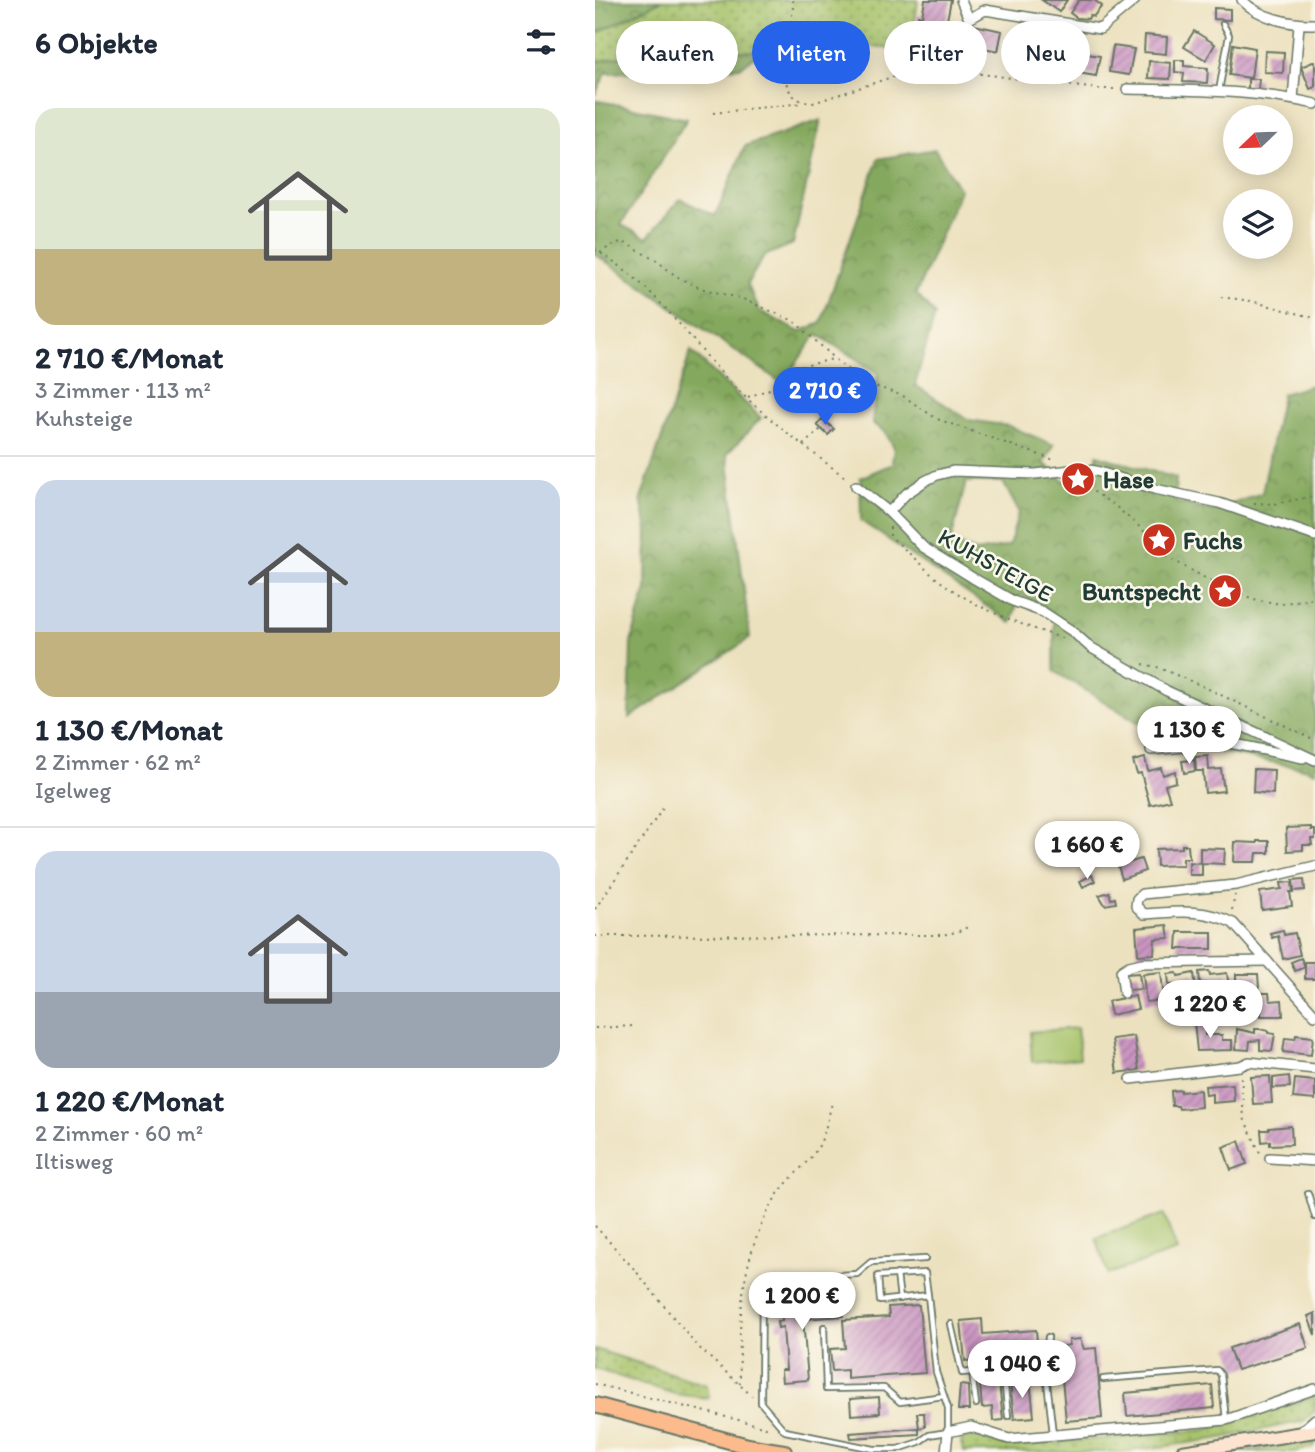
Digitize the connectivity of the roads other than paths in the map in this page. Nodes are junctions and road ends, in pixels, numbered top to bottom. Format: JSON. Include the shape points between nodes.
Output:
{"nodes":[{"id":1,"x":961,"y":0,"type":"edge"},
{"id":2,"x":1135,"y":0,"type":"edge"},
{"id":3,"x":1242,"y":0,"type":"edge"},
{"id":4,"x":969,"y":19,"type":"joint"},
{"id":5,"x":1223,"y":24,"type":"dead end"},
{"id":6,"x":1315,"y":24,"type":"edge"},
{"id":7,"x":1299,"y":25,"type":"junction"},
{"id":8,"x":1127,"y":89,"type":"road end"},
{"id":9,"x":1218,"y":92,"type":"junction"},
{"id":10,"x":1293,"y":99,"type":"junction"},
{"id":11,"x":1315,"y":104,"type":"edge"},
{"id":12,"x":856,"y":486,"type":"road end"},
{"id":13,"x":889,"y":512,"type":"junction"},
{"id":14,"x":1315,"y":536,"type":"edge"},
{"id":15,"x":1151,"y":750,"type":"dead end"},
{"id":16,"x":1315,"y":760,"type":"edge"},
{"id":17,"x":1315,"y":866,"type":"edge"},
{"id":18,"x":1266,"y":961,"type":"junction"},
{"id":19,"x":1124,"y":993,"type":"dead end"},
{"id":20,"x":1310,"y":1003,"type":"edge"},
{"id":21,"x":1315,"y":1015,"type":"edge"},
{"id":22,"x":1315,"y":1069,"type":"edge"},
{"id":23,"x":1131,"y":1079,"type":"dead end"},
{"id":24,"x":1270,"y":1158,"type":"road end"},
{"id":25,"x":1315,"y":1161,"type":"edge"},
{"id":26,"x":1308,"y":1193,"type":"dead end"},
{"id":27,"x":1315,"y":1217,"type":"edge"},
{"id":28,"x":925,"y":1259,"type":"dead end"},
{"id":29,"x":897,"y":1275,"type":"junction"},
{"id":30,"x":928,"y":1295,"type":"junction"},
{"id":31,"x":900,"y":1299,"type":"junction"},
{"id":32,"x":951,"y":1324,"type":"dead end"},
{"id":33,"x":824,"y":1327,"type":"dead end"},
{"id":34,"x":1048,"y":1337,"type":"dead end"},
{"id":35,"x":1045,"y":1364,"type":"junction"},
{"id":36,"x":1003,"y":1368,"type":"junction"},
{"id":37,"x":972,"y":1372,"type":"junction"},
{"id":38,"x":1103,"y":1379,"type":"dead end"},
{"id":39,"x":1315,"y":1389,"type":"edge"},
{"id":40,"x":944,"y":1396,"type":"junction"},
{"id":41,"x":976,"y":1404,"type":"dead end"},
{"id":42,"x":595,"y":1405,"type":"edge"},
{"id":43,"x":1008,"y":1416,"type":"dead end"},
{"id":44,"x":1315,"y":1419,"type":"edge"},
{"id":45,"x":1226,"y":1420,"type":"junction"},
{"id":46,"x":1315,"y":1431,"type":"edge"},
{"id":47,"x":949,"y":1432,"type":"junction"},
{"id":48,"x":1298,"y":1434,"type":"junction"},
{"id":49,"x":1053,"y":1435,"type":"junction"},
{"id":50,"x":784,"y":1452,"type":"edge"},
{"id":51,"x":946,"y":1452,"type":"edge"},
{"id":52,"x":1182,"y":1452,"type":"edge"}],
"edges":[{"from":1,"to":4,"type":"street"},
{"from":2,"to":4,"type":"street","via":[[1100,29],[985,10]]},
{"from":3,"to":7,"type":"street","via":[[1268,16]]},
{"from":5,"to":9,"type":"lane","via":[[1229,35]]},
{"from":6,"to":7,"type":"street"},
{"from":7,"to":10,"type":"street"},
{"from":8,"to":9,"type":"street"},
{"from":9,"to":10,"type":"street"},
{"from":10,"to":11,"type":"street"},
{"from":12,"to":13,"type":"street","name":"KUHSTEIGE"},
{"from":13,"to":14,"type":"street","via":[[925,481],[953,471],[1095,471],[1220,503]]},
{"from":13,"to":16,"type":"street","name":"KUHSTEIGE","via":[[923,547],[1013,601],[1043,612],[1107,657],[1167,691]]},
{"from":15,"to":16,"type":"street","via":[[1230,743]]},
{"from":17,"to":18,"type":"street","via":[[1236,885],[1142,894],[1137,900],[1136,906],[1144,914],[1192,910],[1217,915],[1230,922]]},
{"from":18,"to":19,"type":"street","via":[[1142,962],[1121,971]]},
{"from":18,"to":20,"type":"street"},
{"from":20,"to":21,"type":"street"},
{"from":22,"to":23,"type":"street","via":[[1249,1062]]},
{"from":24,"to":25,"type":"street"},
{"from":26,"to":27,"type":"lane"},
{"from":28,"to":47,"type":"lane","via":[[871,1262],[857,1274],[762,1279],[761,1403],[785,1431],[835,1443],[898,1449]]},
{"from":29,"to":30,"type":"lane","via":[[925,1273]]},
{"from":29,"to":31,"type":"lane"},
{"from":29,"to":31,"type":"lane","via":[[878,1276],[880,1301]]},
{"from":30,"to":31,"type":"lane"},
{"from":30,"to":40,"type":"lane","via":[[936,1373]]},
{"from":32,"to":37,"type":"lane","via":[[962,1373]]},
{"from":33,"to":40,"type":"lane","via":[[826,1389],[884,1388],[899,1402]]},
{"from":34,"to":35,"type":"lane"},
{"from":35,"to":36,"type":"lane"},
{"from":35,"to":49,"type":"lane"},
{"from":36,"to":37,"type":"lane"},
{"from":36,"to":43,"type":"lane"},
{"from":37,"to":41,"type":"lane"},
{"from":38,"to":45,"type":"lane","via":[[1217,1370]]},
{"from":39,"to":45,"type":"street"},
{"from":40,"to":47,"type":"lane"},
{"from":42,"to":50,"type":"main road"},
{"from":44,"to":48,"type":"street"},
{"from":45,"to":49,"type":"street"},
{"from":46,"to":48,"type":"main road"},
{"from":47,"to":49,"type":"street","via":[[971,1427],[1009,1438]]},
{"from":47,"to":51,"type":"street"},
{"from":48,"to":52,"type":"main road"}]}
